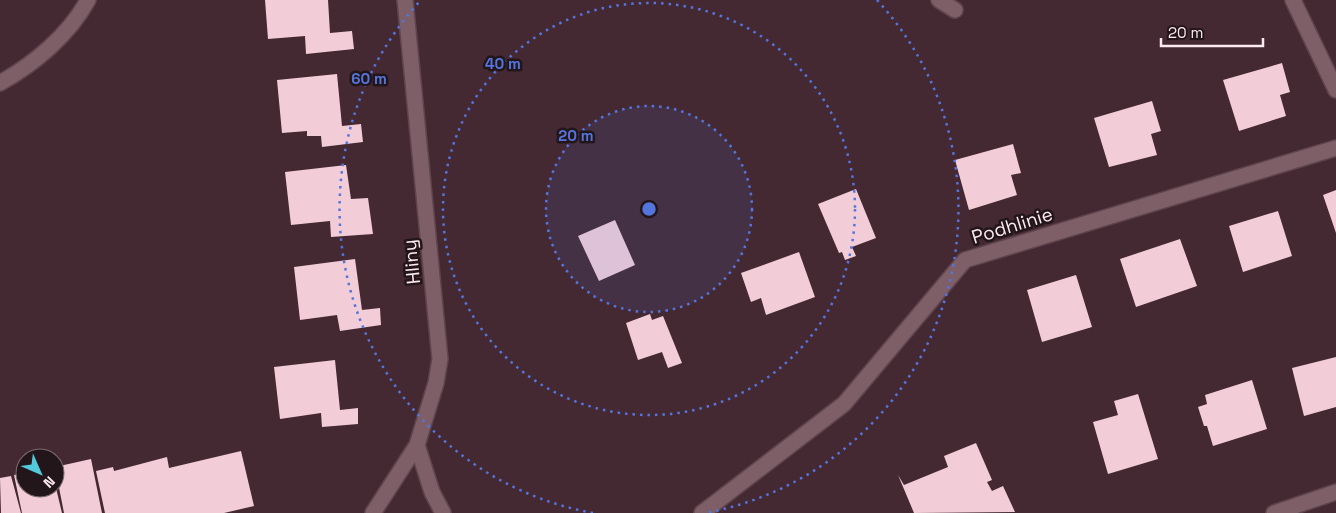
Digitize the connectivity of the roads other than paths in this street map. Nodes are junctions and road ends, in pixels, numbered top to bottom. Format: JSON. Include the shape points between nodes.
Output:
{"nodes":[{"id":1,"x":88,"y":0,"type":"edge"},
{"id":2,"x":405,"y":0,"type":"edge"},
{"id":3,"x":940,"y":0,"type":"edge"},
{"id":4,"x":1293,"y":0,"type":"edge"},
{"id":5,"x":955,"y":10,"type":"dead end"},
{"id":6,"x":0,"y":83,"type":"edge"},
{"id":7,"x":1336,"y":90,"type":"edge"},
{"id":8,"x":1336,"y":148,"type":"edge"},
{"id":9,"x":417,"y":445,"type":"junction"},
{"id":10,"x":1336,"y":492,"type":"edge"},
{"id":11,"x":373,"y":513,"type":"edge"},
{"id":12,"x":443,"y":513,"type":"edge"},
{"id":13,"x":702,"y":513,"type":"edge"},
{"id":14,"x":1274,"y":513,"type":"edge"}],
"edges":[{"from":1,"to":6,"type":"street","via":[[57,39]]},
{"from":2,"to":9,"type":"street","name":"Hliny","via":[[440,359]]},
{"from":3,"to":5,"type":"street"},
{"from":4,"to":7,"type":"street"},
{"from":8,"to":13,"type":"street","name":"Podhlinie","via":[[965,260],[844,404]]},
{"from":9,"to":11,"type":"street","name":"Hliny"},
{"from":9,"to":12,"type":"street","via":[[432,492]]},
{"from":10,"to":14,"type":"street"}]}
